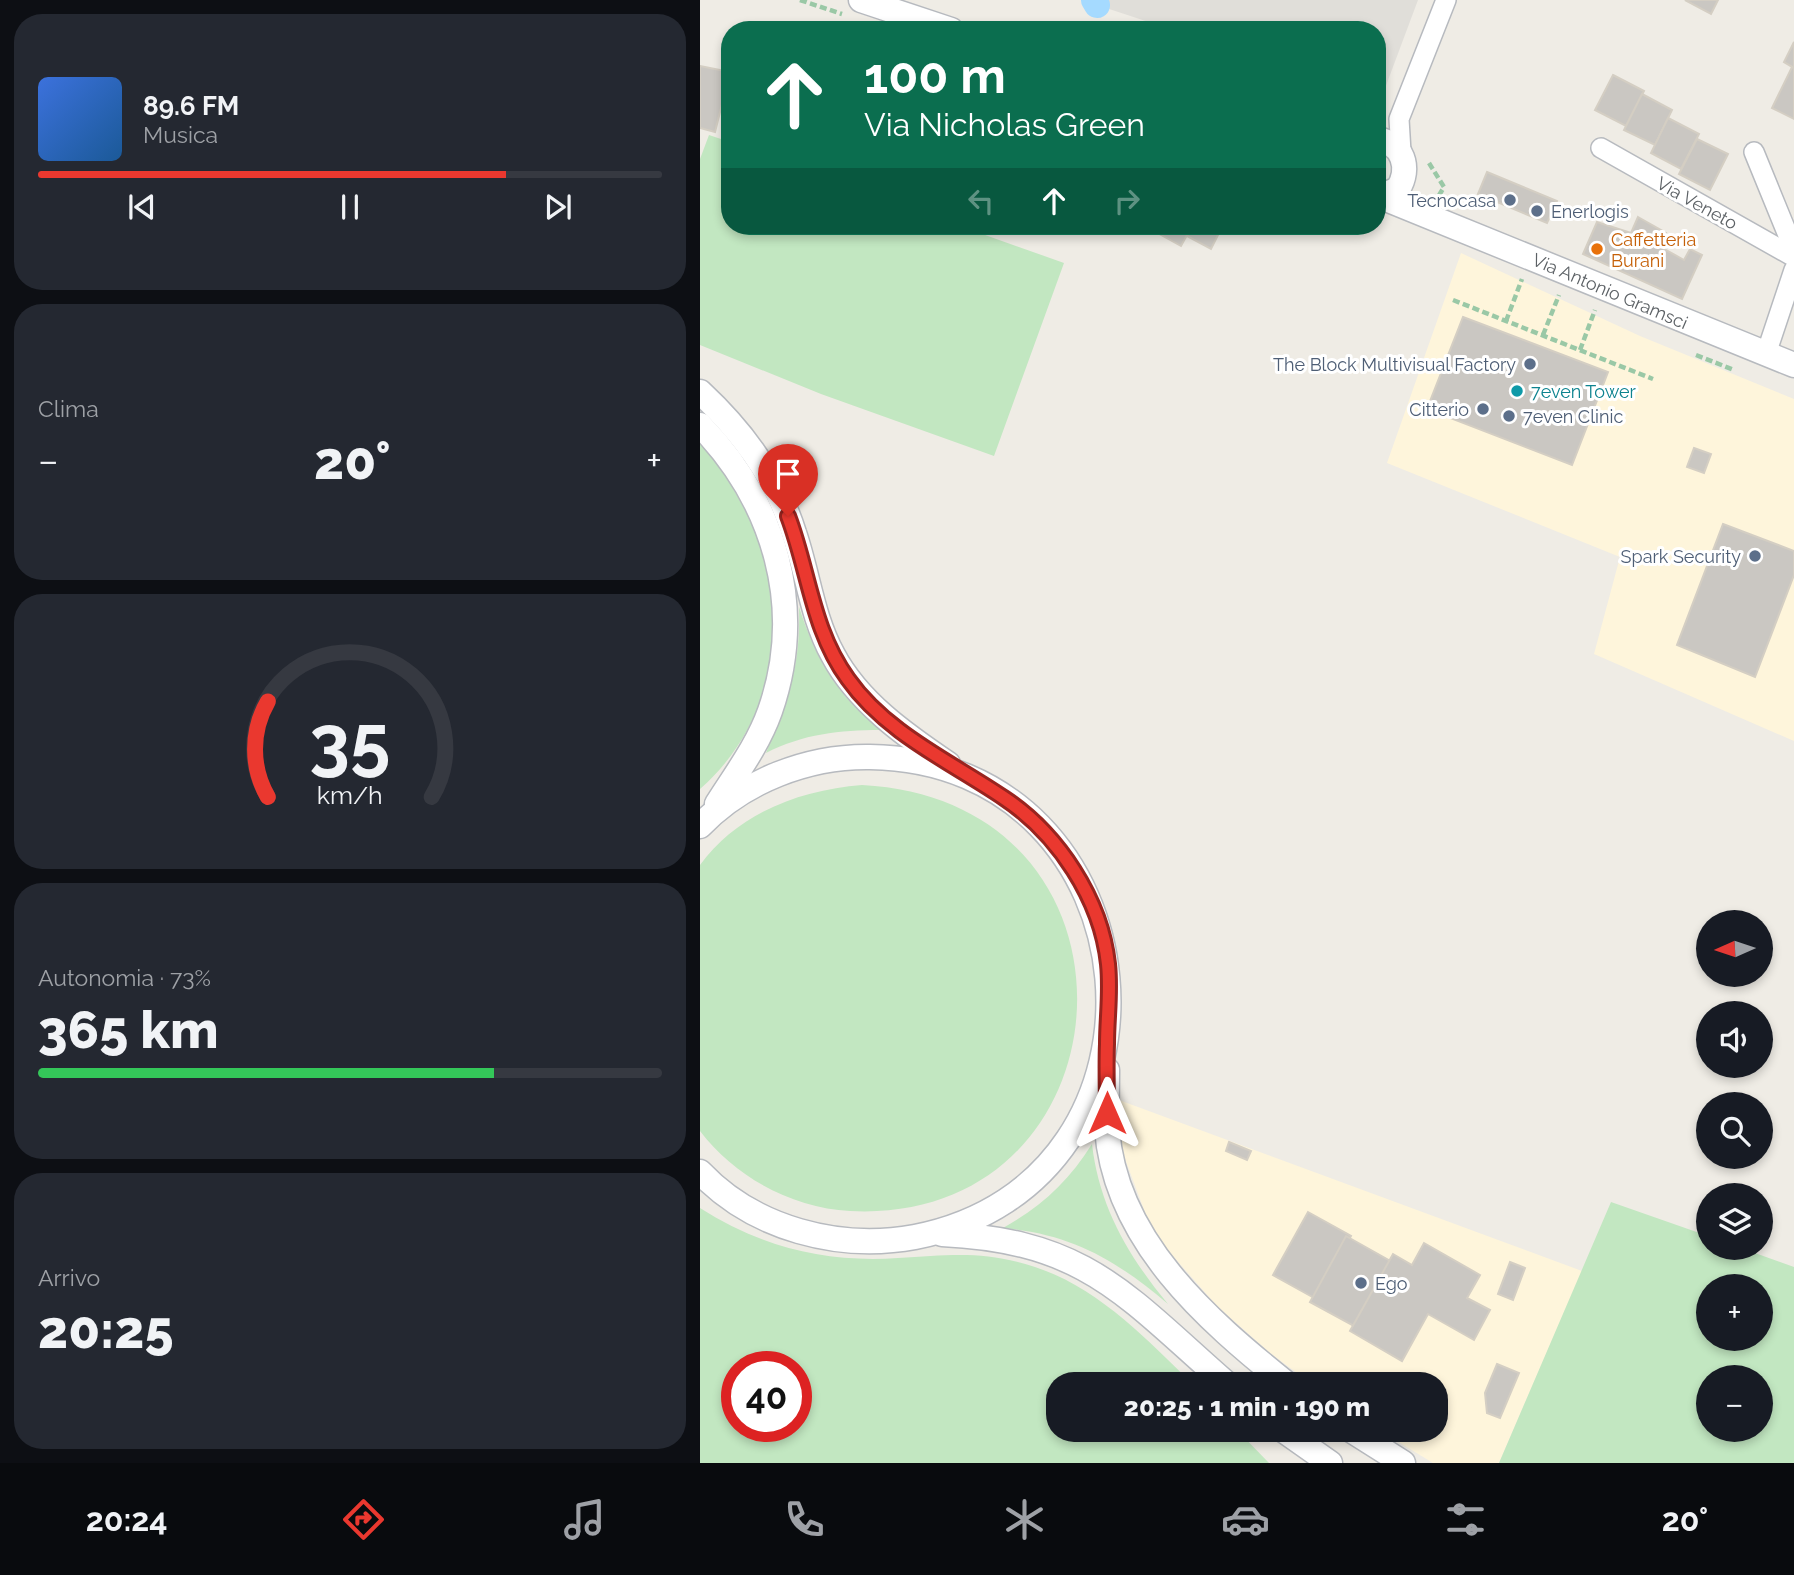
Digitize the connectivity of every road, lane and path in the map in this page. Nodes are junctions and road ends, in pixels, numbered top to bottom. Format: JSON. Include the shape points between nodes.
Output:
{"nodes":[{"id":1,"x":861,"y":0,"type":"edge"},
{"id":2,"x":1446,"y":0,"type":"edge"},
{"id":3,"x":924,"y":21,"type":"edge"},
{"id":4,"x":1399,"y":119,"type":"junction"},
{"id":5,"x":1386,"y":130,"type":"edge"},
{"id":6,"x":1386,"y":142,"type":"edge"},
{"id":7,"x":1601,"y":148,"type":"dead end"},
{"id":8,"x":1754,"y":152,"type":"dead end"},
{"id":9,"x":1411,"y":160,"type":"junction"},
{"id":10,"x":1386,"y":194,"type":"edge"},
{"id":11,"x":1386,"y":199,"type":"edge"},
{"id":12,"x":1427,"y":214,"type":"junction"},
{"id":13,"x":1794,"y":250,"type":"edge"},
{"id":14,"x":1794,"y":257,"type":"edge"},
{"id":15,"x":1794,"y":270,"type":"edge"},
{"id":16,"x":1522,"y":279,"type":"dead end"},
{"id":17,"x":1559,"y":295,"type":"dead end"},
{"id":18,"x":1453,"y":300,"type":"dead end"},
{"id":19,"x":1595,"y":310,"type":"dead end"},
{"id":20,"x":1506,"y":321,"type":"junction"},
{"id":21,"x":1543,"y":335,"type":"junction"},
{"id":22,"x":1580,"y":350,"type":"junction"},
{"id":23,"x":1766,"y":355,"type":"junction"},
{"id":24,"x":1794,"y":365,"type":"edge"},
{"id":25,"x":1653,"y":379,"type":"dead end"},
{"id":26,"x":700,"y":393,"type":"edge"},
{"id":27,"x":700,"y":425,"type":"edge"},
{"id":28,"x":969,"y":778,"type":"junction"},
{"id":29,"x":703,"y":822,"type":"edge"},
{"id":30,"x":1107,"y":1042,"type":"junction"},
{"id":31,"x":702,"y":1176,"type":"edge"},
{"id":32,"x":931,"y":1234,"type":"junction"},
{"id":33,"x":1214,"y":1372,"type":"edge"},
{"id":34,"x":1273,"y":1372,"type":"edge"},
{"id":35,"x":1300,"y":1442,"type":"edge"},
{"id":36,"x":1370,"y":1442,"type":"edge"},
{"id":37,"x":1330,"y":1463,"type":"edge"},
{"id":38,"x":1403,"y":1463,"type":"edge"}],
"edges":[{"from":1,"to":3,"type":"street"},
{"from":2,"to":4,"type":"street"},
{"from":4,"to":5,"type":"street"},
{"from":4,"to":9,"type":"street"},
{"from":6,"to":9,"type":"street"},
{"from":7,"to":14,"type":"street","name":"Via Veneto"},
{"from":8,"to":13,"type":"street"},
{"from":9,"to":10,"type":"street","via":[[1398,189]]},
{"from":9,"to":12,"type":"street"},
{"from":9,"to":12,"type":"path","via":[[1444,187]]},
{"from":11,"to":12,"type":"street","name":"Via Antonio Gramsci"},
{"from":12,"to":23,"type":"street","name":"Via Antonio Gramsci"},
{"from":15,"to":23,"type":"street"},
{"from":16,"to":20,"type":"path"},
{"from":17,"to":21,"type":"path"},
{"from":18,"to":20,"type":"path"},
{"from":19,"to":22,"type":"path"},
{"from":20,"to":21,"type":"path"},
{"from":21,"to":22,"type":"path"},
{"from":22,"to":25,"type":"path"},
{"from":23,"to":24,"type":"street","name":"Via Antonio Gramsci"},
{"from":26,"to":28,"type":"street","via":[[738,433],[781,498],[821,631],[849,681],[894,723]]},
{"from":27,"to":29,"type":"street","via":[[722,449],[757,503],[775,545],[787,609],[786,646],[770,712],[757,741]]},
{"from":28,"to":29,"type":"street","via":[[892,758],[812,763],[738,795]]},
{"from":28,"to":30,"type":"street","via":[[1035,823],[1083,887],[1108,962]]},
{"from":30,"to":32,"type":"street","via":[[1089,1100],[1069,1135],[1036,1174],[988,1210]]},
{"from":30,"to":34,"type":"street","via":[[1107,1130],[1126,1201],[1140,1229],[1195,1305]]},
{"from":31,"to":32,"type":"street","via":[[763,1217],[806,1233],[863,1242]]},
{"from":32,"to":33,"type":"street","via":[[1007,1241],[1076,1263],[1131,1298]]},
{"from":35,"to":37,"type":"street"},
{"from":36,"to":38,"type":"street"}]}
